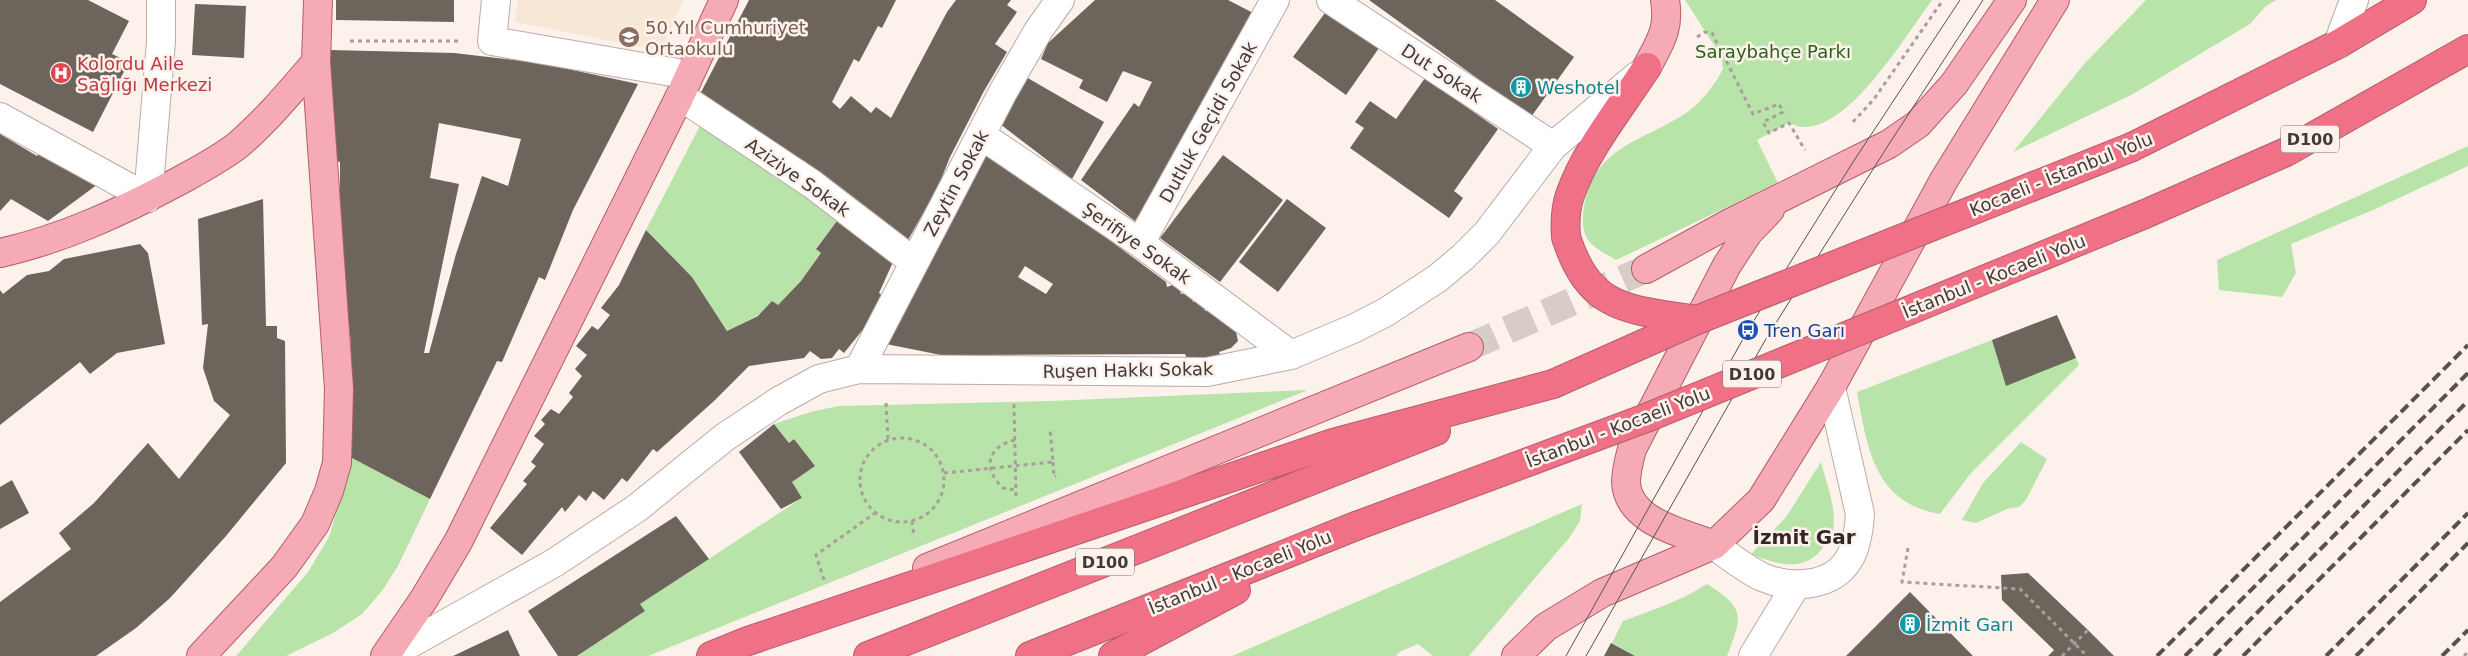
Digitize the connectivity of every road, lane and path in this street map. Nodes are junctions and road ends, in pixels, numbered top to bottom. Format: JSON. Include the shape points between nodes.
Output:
{"nodes":[{"id":1,"x":161,"y":0,"type":"edge"},
{"id":2,"x":318,"y":0,"type":"edge"},
{"id":3,"x":496,"y":0,"type":"edge"},
{"id":4,"x":724,"y":0,"type":"edge"},
{"id":5,"x":1060,"y":0,"type":"edge"},
{"id":6,"x":1275,"y":0,"type":"edge"},
{"id":7,"x":1330,"y":0,"type":"edge"},
{"id":8,"x":1665,"y":0,"type":"edge"},
{"id":9,"x":2012,"y":0,"type":"edge"},
{"id":10,"x":2055,"y":0,"type":"edge"},
{"id":11,"x":2354,"y":0,"type":"edge"},
{"id":12,"x":2412,"y":0,"type":"edge"},
{"id":13,"x":1705,"y":32,"type":"dead end"},
{"id":14,"x":492,"y":41,"type":"junction"},
{"id":15,"x":2338,"y":44,"type":"junction"},
{"id":16,"x":2468,"y":49,"type":"edge"},
{"id":17,"x":316,"y":51,"type":"junction"},
{"id":18,"x":1647,"y":67,"type":"junction"},
{"id":19,"x":684,"y":85,"type":"junction"},
{"id":20,"x":0,"y":117,"type":"edge"},
{"id":21,"x":981,"y":135,"type":"junction"},
{"id":22,"x":1553,"y":146,"type":"junction"},
{"id":23,"x":1807,"y":154,"type":"dead end"},
{"id":24,"x":148,"y":198,"type":"junction"},
{"id":25,"x":1781,"y":199,"type":"junction"},
{"id":26,"x":1140,"y":243,"type":"junction"},
{"id":27,"x":0,"y":253,"type":"edge"},
{"id":28,"x":914,"y":262,"type":"junction"},
{"id":29,"x":1646,"y":269,"type":"tunnel mouth"},
{"id":30,"x":1697,"y":320,"type":"junction"},
{"id":31,"x":1469,"y":347,"type":"tunnel mouth"},
{"id":32,"x":1290,"y":354,"type":"junction"},
{"id":33,"x":859,"y":369,"type":"junction"},
{"id":34,"x":1014,"y":371,"type":"junction"},
{"id":35,"x":1553,"y":384,"type":"junction"},
{"id":36,"x":1831,"y":387,"type":"junction"},
{"id":37,"x":1050,"y":428,"type":"dead end"},
{"id":38,"x":1015,"y":440,"type":"junction"},
{"id":39,"x":1053,"y":462,"type":"junction"},
{"id":40,"x":1016,"y":466,"type":"junction"},
{"id":41,"x":990,"y":468,"type":"junction"},
{"id":42,"x":944,"y":473,"type":"junction"},
{"id":43,"x":1063,"y":473,"type":"dead end"},
{"id":44,"x":1016,"y":490,"type":"junction"},
{"id":45,"x":1016,"y":499,"type":"dead end"},
{"id":46,"x":875,"y":512,"type":"junction"},
{"id":47,"x":1356,"y":526,"type":"junction"},
{"id":48,"x":1714,"y":545,"type":"junction"},
{"id":49,"x":1908,"y":548,"type":"dead end"},
{"id":50,"x":1796,"y":584,"type":"junction"},
{"id":51,"x":826,"y":586,"type":"dead end"},
{"id":52,"x":2088,"y":630,"type":"dead end"},
{"id":53,"x":748,"y":641,"type":"junction"},
{"id":54,"x":2074,"y":644,"type":"junction"},
{"id":55,"x":2468,"y":652,"type":"edge"},
{"id":56,"x":201,"y":656,"type":"edge"},
{"id":57,"x":386,"y":656,"type":"edge"},
{"id":58,"x":711,"y":656,"type":"edge"},
{"id":59,"x":868,"y":656,"type":"edge"},
{"id":60,"x":1030,"y":656,"type":"edge"},
{"id":61,"x":1113,"y":656,"type":"edge"},
{"id":62,"x":1516,"y":656,"type":"edge"},
{"id":63,"x":1753,"y":656,"type":"edge"},
{"id":64,"x":2062,"y":656,"type":"edge"},
{"id":65,"x":2087,"y":656,"type":"edge"},
{"id":66,"x":2464,"y":656,"type":"edge"}],
"edges":[{"from":1,"to":24,"type":"street"},
{"from":2,"to":17,"type":"main road"},
{"from":3,"to":14,"type":"street"},
{"from":4,"to":19,"type":"main road"},
{"from":5,"to":21,"type":"street","name":"Zeytin Sokak","via":[[1012,77]]},
{"from":6,"to":26,"type":"street","name":"Dutluk Geçidi Sokak"},
{"from":7,"to":22,"type":"street","name":"Dut Sokak"},
{"from":8,"to":18,"type":"main road","via":[[1668,16],[1665,32]]},
{"from":9,"to":25,"type":"main road","via":[[1954,84],[1918,124],[1889,144]]},
{"from":10,"to":36,"type":"main road","via":[[1944,180]]},
{"from":11,"to":15,"type":"street"},
{"from":12,"to":15,"type":"highway","name":"Kocaeli - İstanbul Yolu","number":"D100"},
{"from":13,"to":23,"type":"path","via":[[1712,33],[1753,114],[1779,104],[1783,112],[1763,122],[1769,133],[1789,123]]},
{"from":14,"to":17,"type":"path"},
{"from":14,"to":19,"type":"street"},
{"from":15,"to":30,"type":"highway","name":"Kocaeli - İstanbul Yolu","number":"D100","bridge":true,"via":[[2132,147]]},
{"from":16,"to":47,"type":"highway","name":"İstanbul - Kocaeli Yolu","number":"D100","bridge":true,"via":[[2286,152],[2146,214],[1646,418]]},
{"from":17,"to":24,"type":"main road","via":[[263,122],[236,146]]},
{"from":17,"to":56,"type":"main road","via":[[339,389],[336,463],[329,491],[310,531],[284,567]]},
{"from":18,"to":22,"type":"street","name":"Ruşen Hakkı Sokak"},
{"from":18,"to":30,"type":"highway","bridge":true,"via":[[1593,150],[1570,195],[1565,218],[1566,237],[1580,273],[1616,304]]},
{"from":19,"to":28,"type":"street","name":"Aziziye Sokak"},
{"from":19,"to":57,"type":"main road","via":[[458,542]]},
{"from":20,"to":24,"type":"street"},
{"from":21,"to":26,"type":"street","name":"Şerifiye Sokak"},
{"from":21,"to":28,"type":"street","name":"Zeytin Sokak"},
{"from":22,"to":32,"type":"street","name":"Ruşen Hakkı Sokak","via":[[1487,233],[1438,278],[1355,328]]},
{"from":24,"to":27,"type":"main road","via":[[64,234]]},
{"from":25,"to":29,"type":"main road"},
{"from":25,"to":48,"type":"main road","via":[[1748,233],[1727,266],[1632,448],[1626,472],[1629,496],[1640,511],[1661,524]]},
{"from":26,"to":32,"type":"street","name":"Şerifiye Sokak"},
{"from":28,"to":33,"type":"street","name":"Zeytin Sokak"},
{"from":30,"to":35,"type":"highway","number":"D100","bridge":true},
{"from":31,"to":53,"type":"main road"},
{"from":32,"to":34,"type":"street","name":"Ruşen Hakkı Sokak","via":[[1207,372]]},
{"from":33,"to":34,"type":"street","name":"Ruşen Hakkı Sokak"},
{"from":33,"to":57,"type":"street","name":"Ruşen Hakkı Sokak","via":[[818,379],[779,400],[725,437],[637,508],[554,563]]},
{"from":34,"to":38,"type":"path"},
{"from":35,"to":53,"type":"highway","via":[[1334,443]]},
{"from":35,"to":59,"type":"highway","number":"D100"},
{"from":36,"to":48,"type":"main road","via":[[1761,500]]},
{"from":36,"to":50,"type":"street","via":[[1857,497],[1858,531],[1849,560],[1838,570],[1811,584]]},
{"from":37,"to":39,"type":"path"},
{"from":38,"to":40,"type":"path"},
{"from":38,"to":41,"type":"path","via":[[1000,446],[990,460]]},
{"from":39,"to":40,"type":"path"},
{"from":39,"to":43,"type":"path","via":[[1054,477]]},
{"from":40,"to":41,"type":"path"},
{"from":40,"to":44,"type":"path"},
{"from":41,"to":42,"type":"path"},
{"from":41,"to":44,"type":"path","via":[[992,476],[1003,488]]},
{"from":42,"to":46,"type":"path","via":[[938,501],[930,512],[918,519],[892,522]]},
{"from":42,"to":46,"type":"path","via":[[930,448],[917,440],[888,440],[875,446],[861,470],[860,484],[862,496]]},
{"from":44,"to":45,"type":"path"},
{"from":46,"to":51,"type":"path","via":[[816,555]]},
{"from":47,"to":60,"type":"highway","name":"İstanbul - Kocaeli Yolu","number":"D100"},
{"from":47,"to":61,"type":"highway"},
{"from":48,"to":50,"type":"street","via":[[1762,576]]},
{"from":48,"to":62,"type":"main road","via":[[1602,593],[1546,627]]},
{"from":49,"to":54,"type":"path","via":[[1902,582],[2020,589]]},
{"from":50,"to":63,"type":"street"},
{"from":52,"to":54,"type":"path"},
{"from":53,"to":58,"type":"highway"},
{"from":54,"to":64,"type":"path"},
{"from":54,"to":65,"type":"path"},
{"from":55,"to":66,"type":"path"}]}
